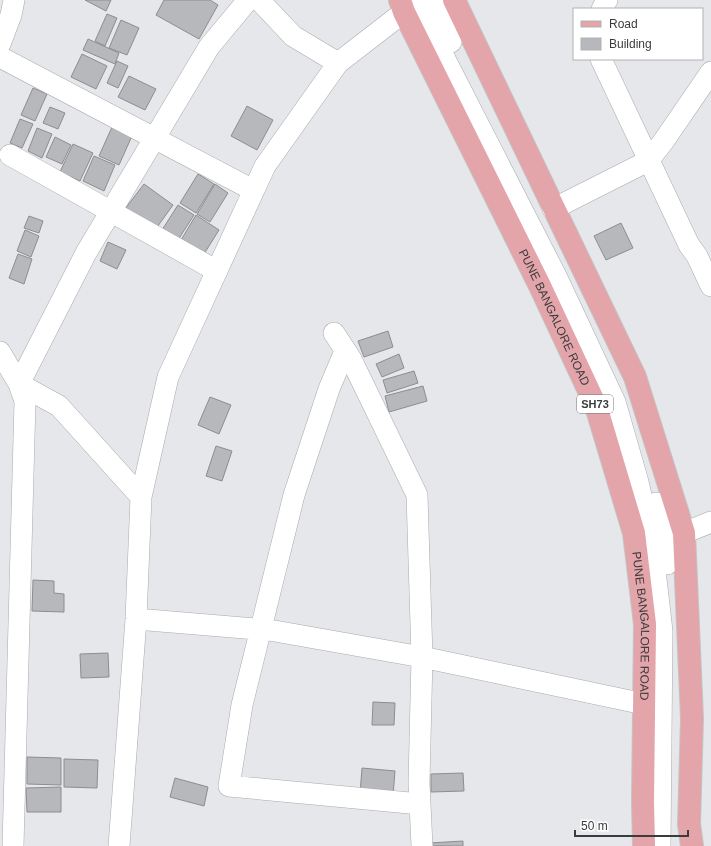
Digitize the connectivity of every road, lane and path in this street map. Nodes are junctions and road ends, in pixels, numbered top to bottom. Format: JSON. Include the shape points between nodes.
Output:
{"nodes":[{"id":1,"x":14,"y":0,"type":"edge"},
{"id":2,"x":248,"y":0,"type":"edge"},
{"id":3,"x":259,"y":0,"type":"edge"},
{"id":4,"x":434,"y":0,"type":"edge"},
{"id":5,"x":454,"y":0,"type":"edge"},
{"id":6,"x":408,"y":3,"type":"edge"},
{"id":7,"x":0,"y":44,"type":"edge"},
{"id":8,"x":0,"y":58,"type":"edge"},
{"id":9,"x":601,"y":60,"type":"edge"},
{"id":10,"x":338,"y":63,"type":"junction"},
{"id":11,"x":711,"y":72,"type":"edge"},
{"id":12,"x":154,"y":138,"type":"junction"},
{"id":13,"x":10,"y":155,"type":"dead end"},
{"id":14,"x":648,"y":161,"type":"junction"},
{"id":15,"x":254,"y":190,"type":"junction"},
{"id":16,"x":553,"y":209,"type":"junction"},
{"id":17,"x":111,"y":211,"type":"junction"},
{"id":18,"x":704,"y":251,"type":"edge"},
{"id":19,"x":216,"y":271,"type":"junction"},
{"id":20,"x":711,"y":286,"type":"edge"},
{"id":21,"x":334,"y":334,"type":"dead end"},
{"id":22,"x":345,"y":351,"type":"junction"},
{"id":23,"x":0,"y":352,"type":"edge"},
{"id":24,"x":19,"y":384,"type":"junction"},
{"id":25,"x":141,"y":497,"type":"junction"},
{"id":26,"x":711,"y":522,"type":"edge"},
{"id":27,"x":684,"y":533,"type":"junction"},
{"id":28,"x":136,"y":619,"type":"junction"},
{"id":29,"x":261,"y":630,"type":"junction"},
{"id":30,"x":422,"y":657,"type":"junction"},
{"id":31,"x":9,"y":660,"type":"edge"},
{"id":32,"x":644,"y":704,"type":"junction"},
{"id":33,"x":420,"y":804,"type":"junction"},
{"id":34,"x":13,"y":846,"type":"edge"},
{"id":35,"x":119,"y":846,"type":"edge"},
{"id":36,"x":422,"y":846,"type":"edge"},
{"id":37,"x":644,"y":846,"type":"edge"},
{"id":38,"x":660,"y":846,"type":"edge"},
{"id":39,"x":673,"y":846,"type":"edge"},
{"id":40,"x":692,"y":846,"type":"edge"}],
"edges":[{"from":1,"to":7,"type":"street"},
{"from":2,"to":12,"type":"street","via":[[209,47]]},
{"from":3,"to":10,"type":"street","via":[[293,36]]},
{"from":4,"to":39,"type":"street","via":[[454,50],[628,408],[645,462],[666,543],[674,656],[670,805]]},
{"from":5,"to":16,"type":"main road"},
{"from":6,"to":10,"type":"street"},
{"from":6,"to":32,"type":"main road","name":"PUNE BANGALORE ROAD","number":"SH73","via":[[596,406],[634,533],[644,624]]},
{"from":6,"to":38,"type":"street","via":[[446,61],[556,276],[615,402],[652,544],[662,631]]},
{"from":8,"to":12,"type":"street"},
{"from":9,"to":14,"type":"street"},
{"from":10,"to":15,"type":"street","via":[[264,166]]},
{"from":11,"to":14,"type":"street"},
{"from":12,"to":15,"type":"street"},
{"from":12,"to":17,"type":"street"},
{"from":13,"to":17,"type":"street"},
{"from":14,"to":16,"type":"street"},
{"from":14,"to":18,"type":"street","via":[[689,245]]},
{"from":15,"to":19,"type":"street"},
{"from":16,"to":27,"type":"main road","via":[[635,376]]},
{"from":17,"to":19,"type":"street"},
{"from":17,"to":24,"type":"street","via":[[86,253]]},
{"from":18,"to":20,"type":"street"},
{"from":19,"to":25,"type":"street","via":[[168,377]]},
{"from":21,"to":22,"type":"street"},
{"from":22,"to":29,"type":"street","via":[[328,389],[294,495]]},
{"from":22,"to":30,"type":"street","via":[[417,495]]},
{"from":23,"to":24,"type":"street"},
{"from":24,"to":25,"type":"street","via":[[59,406]]},
{"from":24,"to":31,"type":"street","via":[[24,401]]},
{"from":25,"to":28,"type":"street"},
{"from":26,"to":27,"type":"street"},
{"from":27,"to":40,"type":"main road","via":[[692,719],[689,824]]},
{"from":28,"to":29,"type":"street"},
{"from":28,"to":35,"type":"street"},
{"from":29,"to":30,"type":"street"},
{"from":29,"to":33,"type":"street","via":[[242,705],[229,786]]},
{"from":30,"to":32,"type":"street"},
{"from":30,"to":33,"type":"street"},
{"from":31,"to":34,"type":"street"},
{"from":32,"to":37,"type":"main road","name":"PUNE BANGALORE ROAD","number":"SH73"},
{"from":33,"to":36,"type":"street"}]}
